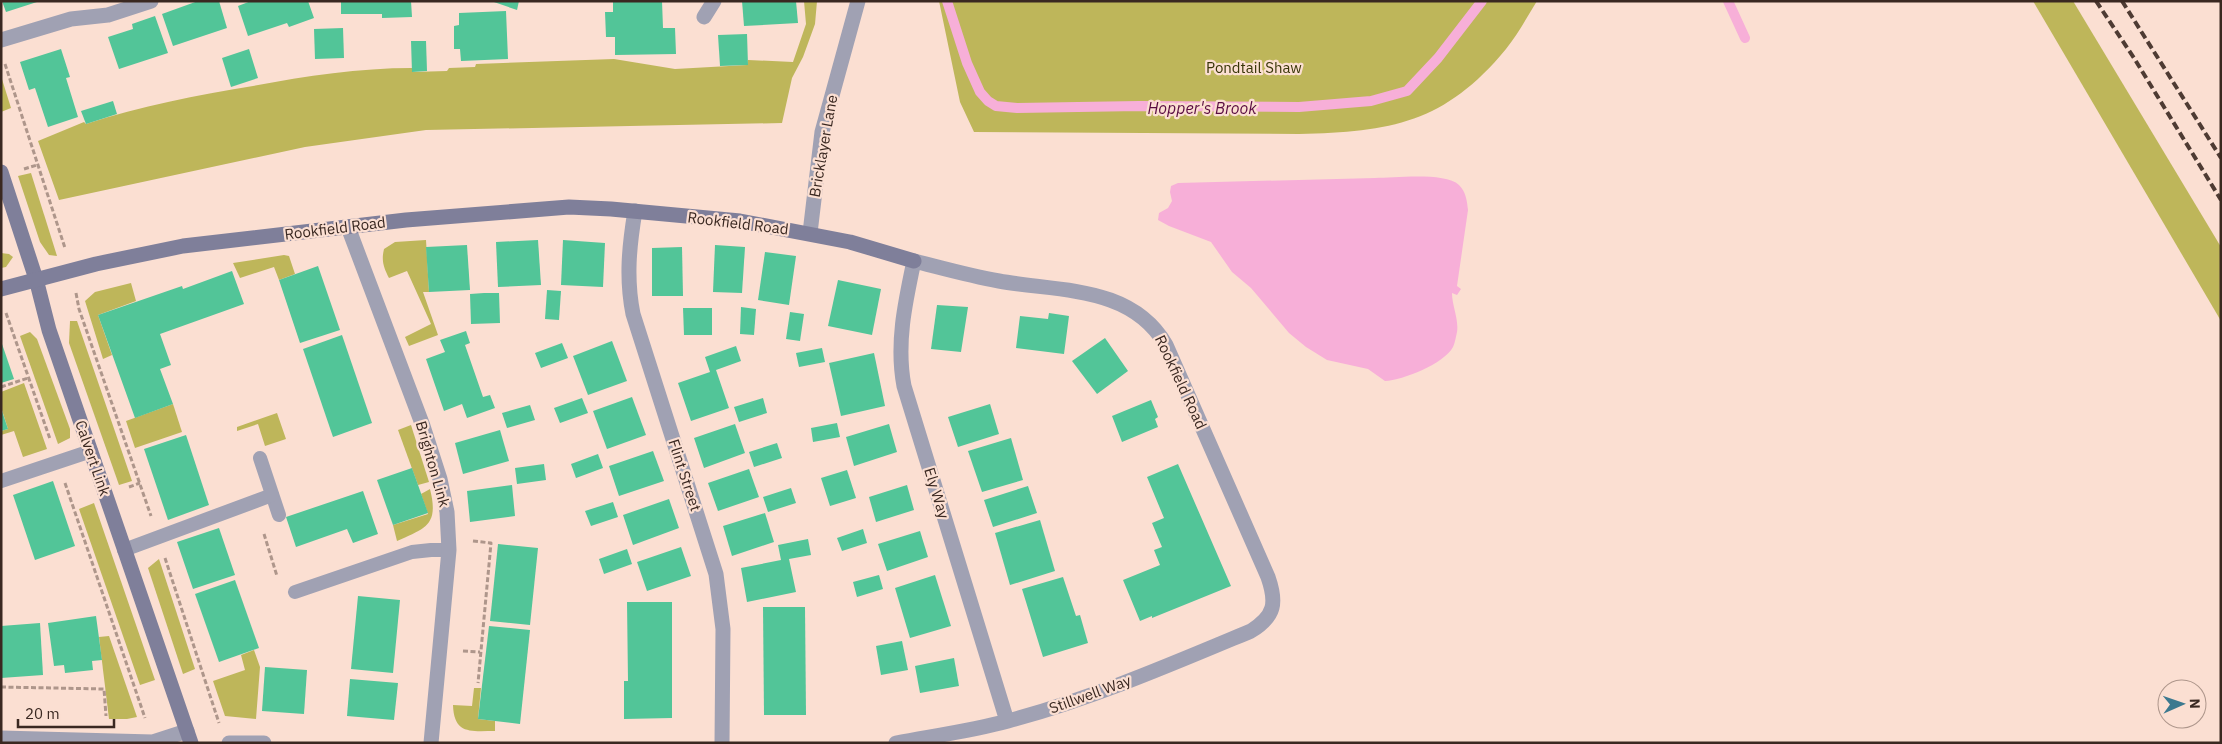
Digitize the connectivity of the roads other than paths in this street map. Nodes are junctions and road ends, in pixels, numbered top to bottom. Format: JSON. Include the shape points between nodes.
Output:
{"nodes":[{"id":1,"x":151,"y":1,"type":"edge"},
{"id":2,"x":714,"y":1,"type":"edge"},
{"id":3,"x":858,"y":1,"type":"edge"},
{"id":4,"x":704,"y":17,"type":"dead end"},
{"id":5,"x":1,"y":40,"type":"edge"},
{"id":6,"x":1,"y":172,"type":"edge"},
{"id":7,"x":635,"y":211,"type":"junction"},
{"id":8,"x":348,"y":227,"type":"junction"},
{"id":9,"x":810,"y":233,"type":"junction"},
{"id":10,"x":914,"y":261,"type":"junction"},
{"id":11,"x":36,"y":279,"type":"junction"},
{"id":12,"x":1,"y":289,"type":"edge"},
{"id":13,"x":91,"y":451,"type":"junction"},
{"id":14,"x":260,"y":458,"type":"dead end"},
{"id":15,"x":1,"y":481,"type":"edge"},
{"id":16,"x":272,"y":495,"type":"junction"},
{"id":17,"x":279,"y":515,"type":"dead end"},
{"id":18,"x":450,"y":545,"type":"junction"},
{"id":19,"x":124,"y":550,"type":"junction"},
{"id":20,"x":295,"y":592,"type":"dead end"},
{"id":21,"x":1271,"y":612,"type":"joint"},
{"id":22,"x":1007,"y":721,"type":"junction"},
{"id":23,"x":189,"y":737,"type":"edge"},
{"id":24,"x":1,"y":738,"type":"edge"},
{"id":25,"x":153,"y":742,"type":"edge"},
{"id":26,"x":229,"y":743,"type":"edge"},
{"id":27,"x":264,"y":743,"type":"edge"},
{"id":28,"x":431,"y":743,"type":"edge"},
{"id":29,"x":722,"y":743,"type":"edge"},
{"id":30,"x":896,"y":743,"type":"edge"}],
"edges":[{"from":1,"to":5,"type":"street","via":[[108,15],[71,19]]},
{"from":2,"to":4,"type":"street"},
{"from":3,"to":9,"type":"street","name":"Bricklayer Lane","via":[[824,123]]},
{"from":6,"to":11,"type":"street","name":"Calvert Link"},
{"from":7,"to":8,"type":"street","name":"Rookfield Road","via":[[569,207]]},
{"from":7,"to":9,"type":"street","name":"Rookfield Road","via":[[740,221]]},
{"from":7,"to":29,"type":"street","name":"Flint Street","via":[[628,263],[633,314],[707,541],[719,593],[723,630]]},
{"from":8,"to":11,"type":"street","name":"Rookfield Road","via":[[183,246]]},
{"from":8,"to":18,"type":"street","name":"Brighton Link","via":[[423,426],[444,495]]},
{"from":9,"to":10,"type":"street","name":"Rookfield Road"},
{"from":10,"to":21,"type":"street","name":"Rookfield Road","via":[[1000,281],[1103,297],[1129,307],[1151,324],[1166,345],[1268,577],[1273,598]]},
{"from":10,"to":22,"type":"street","name":"Ely Way","via":[[902,329],[900,367]]},
{"from":11,"to":12,"type":"street","name":"Rookfield Road"},
{"from":11,"to":13,"type":"street","name":"Calvert Link","via":[[48,330]]},
{"from":13,"to":15,"type":"lane"},
{"from":13,"to":19,"type":"street","name":"Calvert Link"},
{"from":14,"to":16,"type":"lane"},
{"from":16,"to":17,"type":"lane"},
{"from":16,"to":19,"type":"lane"},
{"from":18,"to":20,"type":"lane","via":[[412,552]]},
{"from":18,"to":28,"type":"street","name":"Brighton Link"},
{"from":19,"to":23,"type":"street","name":"Calvert Link"},
{"from":21,"to":22,"type":"street","name":"Stillwell Way","via":[[1251,631],[1216,646]]},
{"from":22,"to":30,"type":"street","name":"Stillwell Way"},
{"from":23,"to":25,"type":"street"},
{"from":24,"to":25,"type":"street"},
{"from":26,"to":27,"type":"street"}]}
